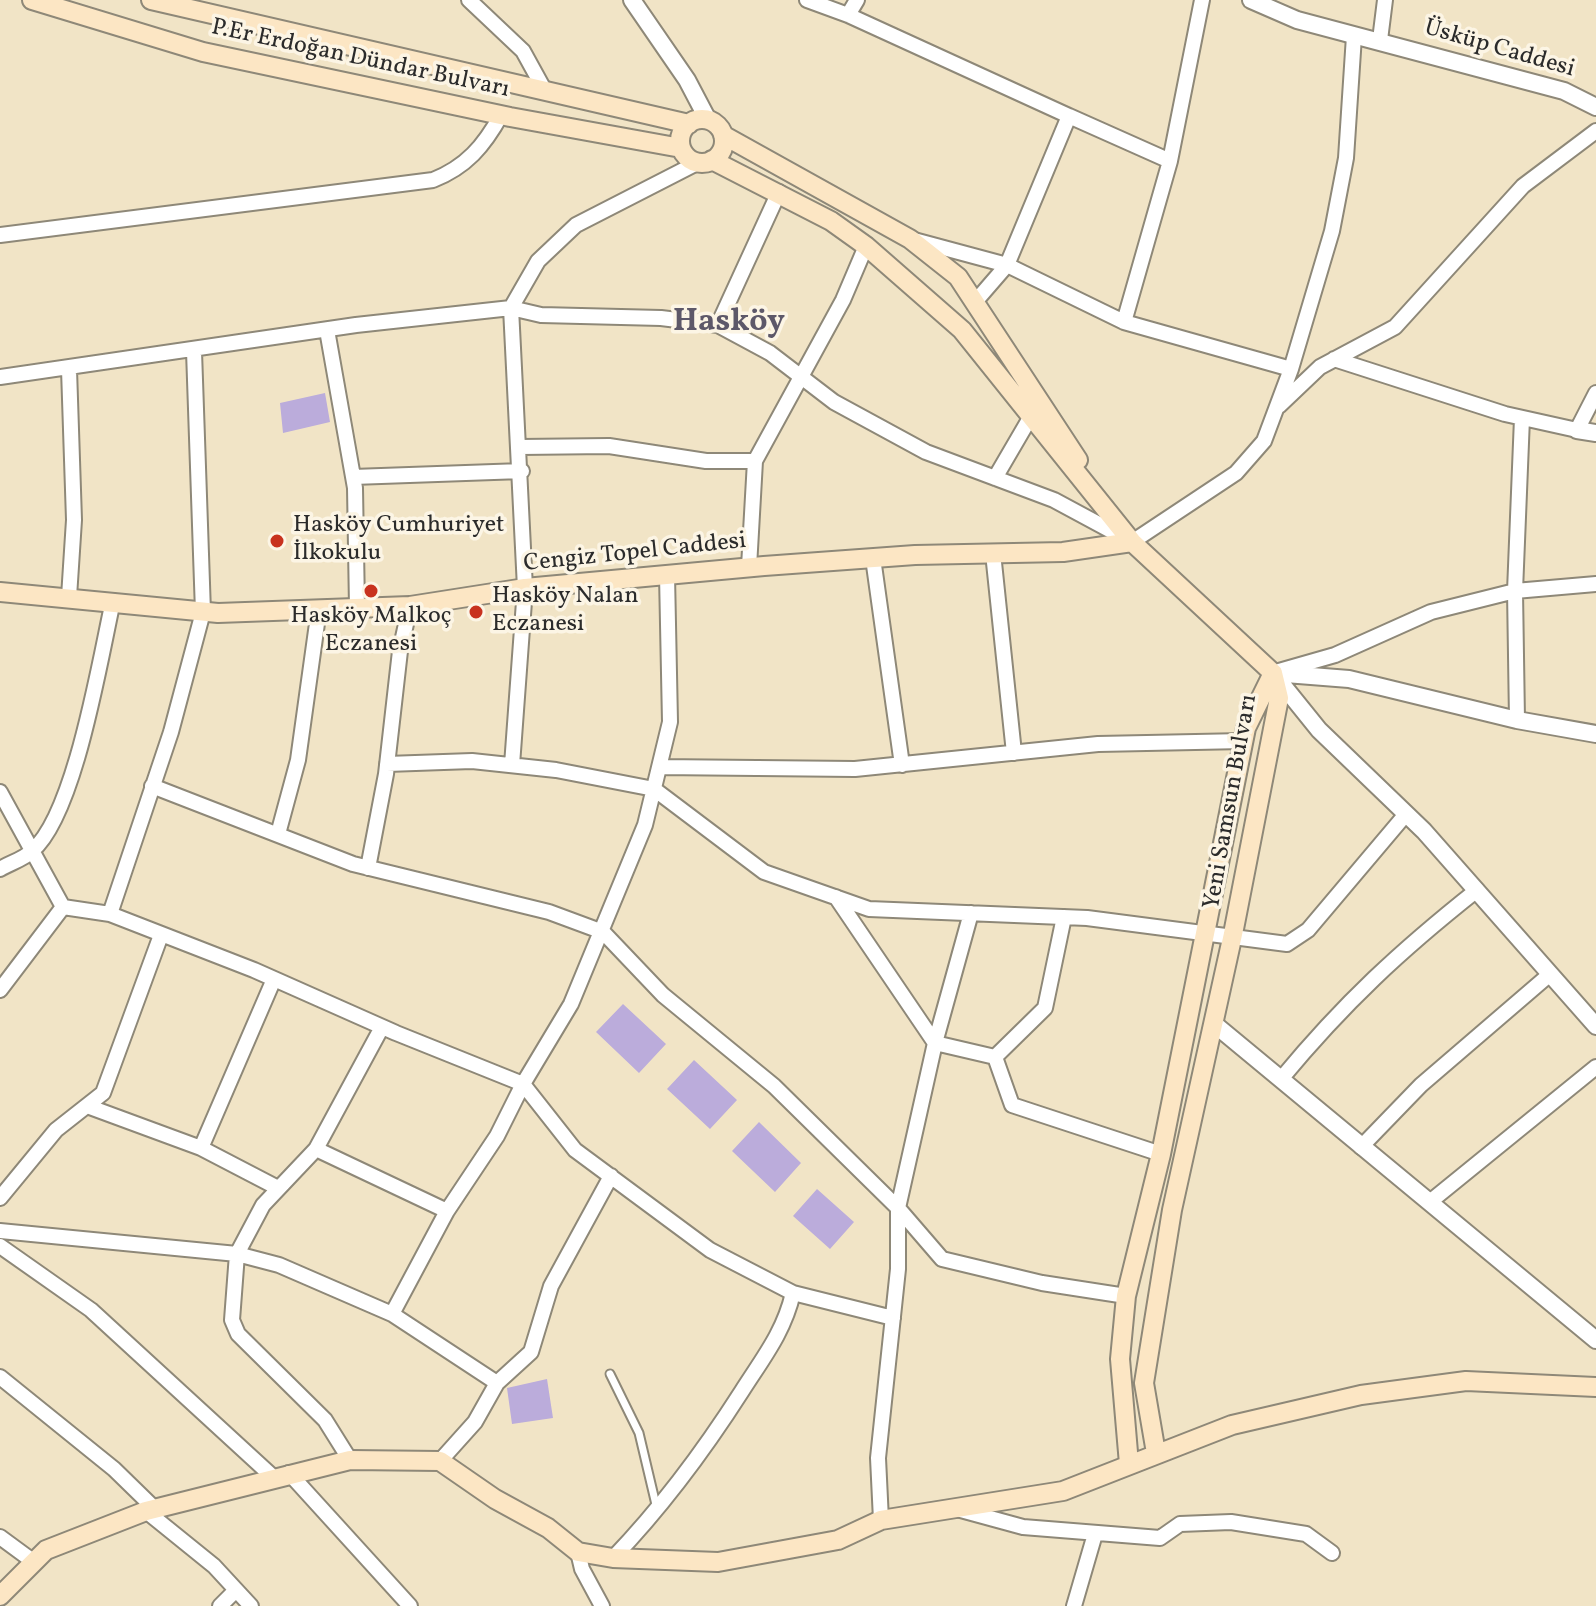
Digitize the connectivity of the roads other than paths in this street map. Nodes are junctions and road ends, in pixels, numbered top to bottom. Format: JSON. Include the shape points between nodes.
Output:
{"nodes":[{"id":1,"x":32,"y":0,"type":"edge"},
{"id":2,"x":151,"y":0,"type":"edge"},
{"id":3,"x":469,"y":0,"type":"edge"},
{"id":4,"x":632,"y":0,"type":"edge"},
{"id":5,"x":807,"y":0,"type":"edge"},
{"id":6,"x":857,"y":0,"type":"edge"},
{"id":7,"x":1202,"y":0,"type":"edge"},
{"id":8,"x":1251,"y":0,"type":"edge"},
{"id":9,"x":1385,"y":0,"type":"edge"},
{"id":10,"x":848,"y":15,"type":"junction"},
{"id":11,"x":1354,"y":36,"type":"junction"},
{"id":12,"x":1380,"y":40,"type":"junction"},
{"id":13,"x":545,"y":91,"type":"junction"},
{"id":14,"x":1596,"y":107,"type":"edge"},
{"id":15,"x":501,"y":115,"type":"junction"},
{"id":16,"x":1069,"y":116,"type":"junction"},
{"id":17,"x":697,"y":121,"type":"junction"},
{"id":18,"x":1596,"y":131,"type":"edge"},
{"id":19,"x":723,"y":135,"type":"junction"},
{"id":20,"x":681,"y":148,"type":"junction"},
{"id":21,"x":1170,"y":161,"type":"junction"},
{"id":22,"x":704,"y":162,"type":"junction"},
{"id":23,"x":664,"y":179,"type":"junction"},
{"id":24,"x":779,"y":192,"type":"junction"},
{"id":25,"x":0,"y":235,"type":"edge"},
{"id":26,"x":910,"y":239,"type":"junction"},
{"id":27,"x":866,"y":246,"type":"junction"},
{"id":28,"x":1007,"y":265,"type":"junction"},
{"id":29,"x":975,"y":302,"type":"junction"},
{"id":30,"x":511,"y":308,"type":"junction"},
{"id":31,"x":1124,"y":322,"type":"junction"},
{"id":32,"x":718,"y":325,"type":"junction"},
{"id":33,"x":327,"y":330,"type":"junction"},
{"id":34,"x":194,"y":351,"type":"junction"},
{"id":35,"x":1334,"y":359,"type":"junction"},
{"id":36,"x":69,"y":369,"type":"junction"},
{"id":37,"x":1291,"y":369,"type":"junction"},
{"id":38,"x":0,"y":377,"type":"edge"},
{"id":39,"x":801,"y":377,"type":"junction"},
{"id":40,"x":1596,"y":393,"type":"edge"},
{"id":41,"x":1276,"y":409,"type":"junction"},
{"id":42,"x":1030,"y":418,"type":"junction"},
{"id":43,"x":1522,"y":418,"type":"junction"},
{"id":44,"x":1577,"y":430,"type":"junction"},
{"id":45,"x":1596,"y":433,"type":"edge"},
{"id":46,"x":520,"y":447,"type":"junction"},
{"id":47,"x":755,"y":461,"type":"junction"},
{"id":48,"x":522,"y":471,"type":"junction"},
{"id":49,"x":353,"y":477,"type":"junction"},
{"id":50,"x":995,"y":478,"type":"junction"},
{"id":51,"x":1132,"y":542,"type":"junction"},
{"id":52,"x":993,"y":553,"type":"junction"},
{"id":53,"x":873,"y":558,"type":"junction"},
{"id":54,"x":749,"y":567,"type":"junction"},
{"id":55,"x":667,"y":575,"type":"junction"},
{"id":56,"x":1596,"y":584,"type":"edge"},
{"id":57,"x":525,"y":588,"type":"junction"},
{"id":58,"x":1515,"y":591,"type":"junction"},
{"id":59,"x":0,"y":592,"type":"edge"},
{"id":60,"x":69,"y":597,"type":"junction"},
{"id":61,"x":113,"y":601,"type":"junction"},
{"id":62,"x":410,"y":606,"type":"junction"},
{"id":63,"x":357,"y":608,"type":"junction"},
{"id":64,"x":319,"y":609,"type":"junction"},
{"id":65,"x":203,"y":612,"type":"junction"},
{"id":66,"x":1273,"y":673,"type":"junction"},
{"id":67,"x":1517,"y":720,"type":"junction"},
{"id":68,"x":1596,"y":734,"type":"edge"},
{"id":69,"x":1244,"y":741,"type":"junction"},
{"id":70,"x":1014,"y":753,"type":"junction"},
{"id":71,"x":387,"y":764,"type":"junction"},
{"id":72,"x":512,"y":765,"type":"junction"},
{"id":73,"x":902,"y":765,"type":"junction"},
{"id":74,"x":659,"y":767,"type":"junction"},
{"id":75,"x":152,"y":786,"type":"junction"},
{"id":76,"x":654,"y":789,"type":"junction"},
{"id":77,"x":0,"y":792,"type":"edge"},
{"id":78,"x":1406,"y":814,"type":"junction"},
{"id":79,"x":278,"y":834,"type":"junction"},
{"id":80,"x":33,"y":851,"type":"junction"},
{"id":81,"x":368,"y":868,"type":"junction"},
{"id":82,"x":0,"y":869,"type":"edge"},
{"id":83,"x":1477,"y":890,"type":"junction"},
{"id":84,"x":835,"y":897,"type":"junction"},
{"id":85,"x":63,"y":907,"type":"junction"},
{"id":86,"x":971,"y":913,"type":"junction"},
{"id":87,"x":110,"y":914,"type":"junction"},
{"id":88,"x":1064,"y":917,"type":"junction"},
{"id":89,"x":603,"y":932,"type":"junction"},
{"id":90,"x":1207,"y":932,"type":"junction"},
{"id":91,"x":1233,"y":934,"type":"junction"},
{"id":92,"x":161,"y":935,"type":"junction"},
{"id":93,"x":1549,"y":975,"type":"junction"},
{"id":94,"x":274,"y":979,"type":"junction"},
{"id":95,"x":0,"y":990,"type":"edge"},
{"id":96,"x":1213,"y":1023,"type":"junction"},
{"id":97,"x":1596,"y":1026,"type":"edge"},
{"id":98,"x":382,"y":1027,"type":"junction"},
{"id":99,"x":935,"y":1043,"type":"junction"},
{"id":100,"x":995,"y":1057,"type":"junction"},
{"id":101,"x":1596,"y":1067,"type":"edge"},
{"id":102,"x":1281,"y":1079,"type":"junction"},
{"id":103,"x":523,"y":1084,"type":"junction"},
{"id":104,"x":87,"y":1106,"type":"junction"},
{"id":105,"x":1361,"y":1147,"type":"junction"},
{"id":106,"x":201,"y":1148,"type":"junction"},
{"id":107,"x":316,"y":1149,"type":"junction"},
{"id":108,"x":1161,"y":1154,"type":"junction"},
{"id":109,"x":611,"y":1176,"type":"junction"},
{"id":110,"x":276,"y":1187,"type":"junction"},
{"id":111,"x":0,"y":1198,"type":"edge"},
{"id":112,"x":1431,"y":1201,"type":"junction"},
{"id":113,"x":898,"y":1208,"type":"junction"},
{"id":114,"x":447,"y":1211,"type":"junction"},
{"id":115,"x":0,"y":1231,"type":"edge"},
{"id":116,"x":0,"y":1246,"type":"edge"},
{"id":117,"x":237,"y":1254,"type":"junction"},
{"id":118,"x":793,"y":1293,"type":"junction"},
{"id":119,"x":1126,"y":1296,"type":"junction"},
{"id":120,"x":392,"y":1314,"type":"junction"},
{"id":121,"x":893,"y":1318,"type":"junction"},
{"id":122,"x":1596,"y":1340,"type":"edge"},
{"id":123,"x":610,"y":1374,"type":"dead end"},
{"id":124,"x":0,"y":1377,"type":"edge"},
{"id":125,"x":497,"y":1383,"type":"junction"},
{"id":126,"x":1596,"y":1387,"type":"edge"},
{"id":127,"x":1156,"y":1453,"type":"junction"},
{"id":128,"x":350,"y":1460,"type":"junction"},
{"id":129,"x":440,"y":1461,"type":"junction"},
{"id":130,"x":1129,"y":1464,"type":"junction"},
{"id":131,"x":281,"y":1475,"type":"junction"},
{"id":132,"x":957,"y":1509,"type":"junction"},
{"id":133,"x":150,"y":1510,"type":"junction"},
{"id":134,"x":658,"y":1511,"type":"junction"},
{"id":135,"x":881,"y":1520,"type":"junction"},
{"id":136,"x":1095,"y":1534,"type":"junction"},
{"id":137,"x":0,"y":1537,"type":"edge"},
{"id":138,"x":578,"y":1552,"type":"junction"},
{"id":139,"x":1332,"y":1553,"type":"dead end"},
{"id":140,"x":613,"y":1558,"type":"junction"},
{"id":141,"x":34,"y":1562,"type":"junction"},
{"id":142,"x":236,"y":1590,"type":"junction"},
{"id":143,"x":0,"y":1596,"type":"edge"},
{"id":144,"x":220,"y":1606,"type":"edge"},
{"id":145,"x":251,"y":1606,"type":"edge"},
{"id":146,"x":410,"y":1606,"type":"edge"},
{"id":147,"x":602,"y":1606,"type":"edge"},
{"id":148,"x":1074,"y":1606,"type":"edge"}],
"edges":[{"from":1,"to":15,"type":"main road","name":"P.Er Erdoğan Dündar Bulvarı","via":[[203,52]]},
{"from":2,"to":13,"type":"main road","name":"P.Er Erdoğan Dündar Bulvarı"},
{"from":3,"to":13,"type":"street","via":[[523,51]]},
{"from":4,"to":17,"type":"street","via":[[687,80]]},
{"from":5,"to":10,"type":"street"},
{"from":6,"to":10,"type":"street"},
{"from":7,"to":21,"type":"street"},
{"from":8,"to":11,"type":"street","name":"Üsküp Caddesi"},
{"from":9,"to":12,"type":"street"},
{"from":10,"to":16,"type":"street"},
{"from":11,"to":12,"type":"street","name":"Üsküp Caddesi"},
{"from":11,"to":37,"type":"street","via":[[1346,158]]},
{"from":12,"to":14,"type":"street","name":"Üsküp Caddesi","via":[[1564,91]]},
{"from":13,"to":17,"type":"main road","name":"P.Er Erdoğan Dündar Bulvarı"},
{"from":15,"to":20,"type":"main road","name":"P.Er Erdoğan Dündar Bulvarı"},
{"from":15,"to":25,"type":"street","via":[[473,156],[457,171],[433,180]]},
{"from":16,"to":21,"type":"street"},
{"from":16,"to":28,"type":"street"},
{"from":17,"to":19,"type":"main road"},
{"from":17,"to":20,"type":"main road","via":[[681,135]]},
{"from":18,"to":35,"type":"street","via":[[1523,186],[1395,327]]},
{"from":19,"to":22,"type":"main road","via":[[722,149]]},
{"from":19,"to":26,"type":"main road"},
{"from":20,"to":22,"type":"main road"},
{"from":20,"to":23,"type":"street"},
{"from":21,"to":31,"type":"street"},
{"from":22,"to":23,"type":"street"},
{"from":22,"to":24,"type":"main road"},
{"from":23,"to":30,"type":"street","via":[[576,225],[538,261]]},
{"from":24,"to":27,"type":"main road"},
{"from":24,"to":32,"type":"street"},
{"from":26,"to":28,"type":"street"},
{"from":26,"to":29,"type":"main road","via":[[958,277]]},
{"from":27,"to":39,"type":"street"},
{"from":27,"to":42,"type":"main road","via":[[962,330]]},
{"from":28,"to":29,"type":"street"},
{"from":28,"to":31,"type":"street"},
{"from":29,"to":51,"type":"main road"},
{"from":30,"to":32,"type":"street","via":[[541,315]]},
{"from":30,"to":33,"type":"street"},
{"from":30,"to":46,"type":"street"},
{"from":31,"to":37,"type":"street"},
{"from":32,"to":39,"type":"street"},
{"from":33,"to":34,"type":"street"},
{"from":33,"to":49,"type":"street"},
{"from":34,"to":36,"type":"street"},
{"from":34,"to":65,"type":"street"},
{"from":35,"to":41,"type":"street"},
{"from":35,"to":43,"type":"street"},
{"from":36,"to":38,"type":"street"},
{"from":36,"to":60,"type":"street","via":[[74,520]]},
{"from":37,"to":41,"type":"street"},
{"from":39,"to":47,"type":"street"},
{"from":39,"to":50,"type":"street","via":[[834,402],[926,452]]},
{"from":40,"to":44,"type":"street"},
{"from":41,"to":51,"type":"street","via":[[1264,441],[1236,473]]},
{"from":42,"to":50,"type":"street"},
{"from":42,"to":51,"type":"main road"},
{"from":43,"to":44,"type":"street"},
{"from":43,"to":58,"type":"street"},
{"from":44,"to":45,"type":"street"},
{"from":46,"to":47,"type":"street","via":[[609,446],[706,461]]},
{"from":46,"to":48,"type":"street"},
{"from":47,"to":54,"type":"street"},
{"from":48,"to":49,"type":"street"},
{"from":48,"to":57,"type":"street"},
{"from":49,"to":63,"type":"street"},
{"from":50,"to":51,"type":"street","via":[[1054,500]]},
{"from":51,"to":52,"type":"main road","name":"Cengiz Topel Caddesi","via":[[1063,552]]},
{"from":51,"to":66,"type":"main road"},
{"from":52,"to":53,"type":"main road","name":"Cengiz Topel Caddesi"},
{"from":52,"to":70,"type":"street"},
{"from":53,"to":54,"type":"main road","name":"Cengiz Topel Caddesi"},
{"from":53,"to":73,"type":"street"},
{"from":54,"to":55,"type":"main road","name":"Cengiz Topel Caddesi"},
{"from":55,"to":57,"type":"main road","name":"Cengiz Topel Caddesi"},
{"from":55,"to":74,"type":"street","via":[[670,722]]},
{"from":56,"to":58,"type":"street"},
{"from":57,"to":62,"type":"main road","name":"Cengiz Topel Caddesi"},
{"from":57,"to":72,"type":"street"},
{"from":58,"to":66,"type":"street","via":[[1431,612],[1335,655]]},
{"from":58,"to":67,"type":"street"},
{"from":59,"to":60,"type":"main road","name":"Cengiz Topel Caddesi"},
{"from":60,"to":61,"type":"main road","name":"Cengiz Topel Caddesi"},
{"from":61,"to":65,"type":"main road","name":"Cengiz Topel Caddesi"},
{"from":61,"to":80,"type":"street","via":[[73,767],[56,819]]},
{"from":62,"to":63,"type":"main road","name":"Cengiz Topel Caddesi"},
{"from":62,"to":71,"type":"street"},
{"from":63,"to":64,"type":"main road","name":"Cengiz Topel Caddesi"},
{"from":64,"to":65,"type":"main road","name":"Cengiz Topel Caddesi"},
{"from":64,"to":79,"type":"street","via":[[298,760]]},
{"from":65,"to":75,"type":"street"},
{"from":66,"to":67,"type":"street","via":[[1349,679]]},
{"from":66,"to":69,"type":"main road","name":"Yeni Samsun Bulvarı"},
{"from":66,"to":78,"type":"street","via":[[1319,730]]},
{"from":66,"to":91,"type":"main road","name":"Yeni Samsun Bulvarı","via":[[1279,698]]},
{"from":67,"to":68,"type":"street"},
{"from":69,"to":70,"type":"street","via":[[1098,744]]},
{"from":69,"to":90,"type":"main road","name":"Yeni Samsun Bulvarı"},
{"from":70,"to":73,"type":"street"},
{"from":71,"to":72,"type":"street"},
{"from":71,"to":81,"type":"street"},
{"from":72,"to":76,"type":"street"},
{"from":73,"to":74,"type":"street"},
{"from":74,"to":76,"type":"street"},
{"from":75,"to":79,"type":"street"},
{"from":75,"to":87,"type":"street"},
{"from":76,"to":84,"type":"street","via":[[764,872]]},
{"from":76,"to":89,"type":"street"},
{"from":77,"to":80,"type":"street"},
{"from":78,"to":83,"type":"street"},
{"from":78,"to":91,"type":"street","via":[[1308,930],[1287,944]]},
{"from":79,"to":81,"type":"street"},
{"from":80,"to":82,"type":"street"},
{"from":80,"to":85,"type":"street"},
{"from":81,"to":89,"type":"street","via":[[549,912]]},
{"from":83,"to":93,"type":"street"},
{"from":83,"to":102,"type":"street","via":[[1401,950],[1346,1003]]},
{"from":84,"to":86,"type":"street","via":[[869,909]]},
{"from":84,"to":99,"type":"street"},
{"from":85,"to":87,"type":"street"},
{"from":85,"to":95,"type":"street"},
{"from":86,"to":88,"type":"street"},
{"from":86,"to":99,"type":"street"},
{"from":87,"to":92,"type":"street"},
{"from":88,"to":90,"type":"street"},
{"from":88,"to":100,"type":"street","via":[[1045,1008]]},
{"from":89,"to":103,"type":"street","via":[[571,1004]]},
{"from":89,"to":113,"type":"street","via":[[663,995],[774,1086]]},
{"from":90,"to":91,"type":"street"},
{"from":90,"to":108,"type":"main road","name":"Yeni Samsun Bulvarı"},
{"from":91,"to":96,"type":"main road","name":"Yeni Samsun Bulvarı"},
{"from":92,"to":94,"type":"street"},
{"from":92,"to":104,"type":"street","via":[[103,1093]]},
{"from":93,"to":97,"type":"street"},
{"from":93,"to":105,"type":"street","via":[[1421,1085]]},
{"from":94,"to":98,"type":"street"},
{"from":94,"to":106,"type":"street"},
{"from":96,"to":102,"type":"street"},
{"from":96,"to":127,"type":"main road","name":"Yeni Samsun Bulvarı","via":[[1172,1210],[1144,1383]]},
{"from":98,"to":103,"type":"street"},
{"from":98,"to":107,"type":"street"},
{"from":99,"to":100,"type":"street"},
{"from":99,"to":113,"type":"street"},
{"from":100,"to":108,"type":"street","via":[[1012,1105]]},
{"from":101,"to":112,"type":"street"},
{"from":102,"to":105,"type":"street"},
{"from":103,"to":109,"type":"street","via":[[575,1150]]},
{"from":103,"to":114,"type":"street","via":[[497,1136]]},
{"from":104,"to":106,"type":"street"},
{"from":104,"to":111,"type":"street","via":[[56,1130]]},
{"from":105,"to":112,"type":"street"},
{"from":106,"to":110,"type":"street"},
{"from":107,"to":110,"type":"street"},
{"from":107,"to":114,"type":"street"},
{"from":108,"to":119,"type":"main road","name":"Yeni Samsun Bulvarı"},
{"from":109,"to":118,"type":"street","via":[[710,1250]]},
{"from":109,"to":125,"type":"street","via":[[551,1286],[531,1352]]},
{"from":110,"to":117,"type":"street"},
{"from":112,"to":122,"type":"street"},
{"from":113,"to":119,"type":"street","via":[[942,1259]]},
{"from":113,"to":121,"type":"street"},
{"from":114,"to":120,"type":"street"},
{"from":115,"to":117,"type":"street"},
{"from":116,"to":131,"type":"street","via":[[91,1310]]},
{"from":117,"to":120,"type":"street","via":[[279,1265]]},
{"from":117,"to":128,"type":"street","via":[[232,1320],[238,1334],[325,1420]]},
{"from":118,"to":121,"type":"street"},
{"from":118,"to":134,"type":"street","via":[[786,1323]]},
{"from":119,"to":130,"type":"main road","name":"Yeni Samsun Bulvarı","via":[[1120,1359]]},
{"from":120,"to":125,"type":"street"},
{"from":121,"to":135,"type":"street","via":[[878,1458]]},
{"from":123,"to":134,"type":"lane","via":[[639,1433]]},
{"from":124,"to":133,"type":"street","via":[[114,1469]]},
{"from":125,"to":129,"type":"street","via":[[475,1422]]},
{"from":126,"to":127,"type":"main road","via":[[1466,1381],[1361,1395],[1232,1425]]},
{"from":127,"to":130,"type":"main road"},
{"from":128,"to":129,"type":"main road"},
{"from":128,"to":131,"type":"main road"},
{"from":129,"to":138,"type":"main road"},
{"from":130,"to":132,"type":"main road","via":[[1063,1491]]},
{"from":131,"to":133,"type":"main road"},
{"from":131,"to":146,"type":"street"},
{"from":132,"to":135,"type":"main road"},
{"from":132,"to":136,"type":"street","via":[[1023,1527]]},
{"from":133,"to":141,"type":"main road","via":[[46,1550]]},
{"from":133,"to":142,"type":"street"},
{"from":134,"to":140,"type":"street"},
{"from":135,"to":140,"type":"main road","via":[[838,1540],[718,1562]]},
{"from":136,"to":139,"type":"street","via":[[1160,1538],[1180,1524],[1231,1522],[1306,1534]]},
{"from":136,"to":148,"type":"street"},
{"from":137,"to":141,"type":"street"},
{"from":138,"to":140,"type":"main road"},
{"from":138,"to":147,"type":"street"},
{"from":141,"to":143,"type":"main road"},
{"from":142,"to":144,"type":"street"},
{"from":142,"to":145,"type":"street"}]}
